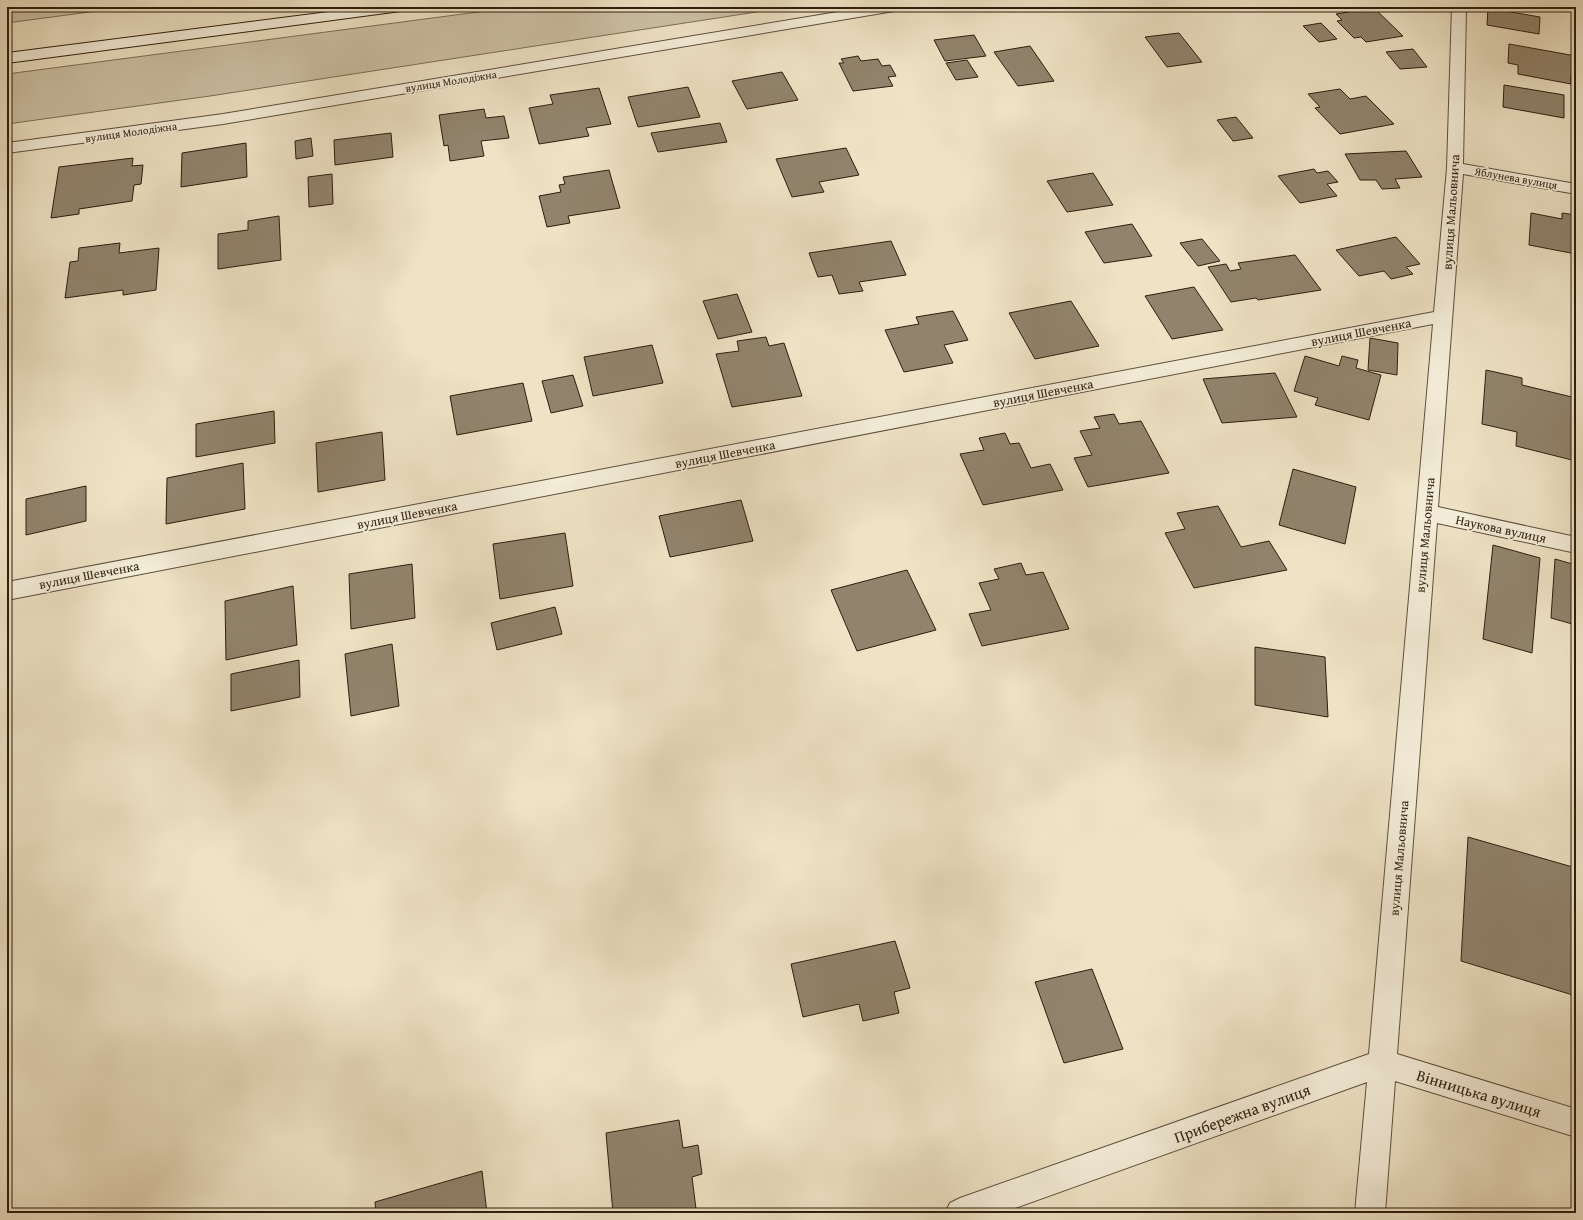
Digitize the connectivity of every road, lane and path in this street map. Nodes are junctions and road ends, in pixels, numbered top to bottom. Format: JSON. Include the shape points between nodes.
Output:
{"nodes":[{"id":1,"x":401,"y":7,"type":"edge"},
{"id":2,"x":894,"y":7,"type":"edge"},
{"id":3,"x":1459,"y":7,"type":"edge"},
{"id":4,"x":7,"y":58,"type":"edge"},
{"id":5,"x":7,"y":148,"type":"edge"},
{"id":6,"x":1455,"y":168,"type":"junction"},
{"id":7,"x":1576,"y":189,"type":"edge"},
{"id":8,"x":1443,"y":316,"type":"junction"},
{"id":9,"x":1427,"y":514,"type":"junction"},
{"id":10,"x":1576,"y":545,"type":"edge"},
{"id":11,"x":7,"y":591,"type":"edge"},
{"id":12,"x":1382,"y":1063,"type":"junction"},
{"id":13,"x":1576,"y":1123,"type":"edge"},
{"id":14,"x":960,"y":1213,"type":"edge"},
{"id":15,"x":1370,"y":1213,"type":"edge"}],
"edges":[{"from":1,"to":4,"type":"street"},
{"from":2,"to":5,"type":"street","name":"вулиця Молодіжна","via":[[223,119]]},
{"from":3,"to":6,"type":"street","name":"вулиця Мальовнича"},
{"from":6,"to":7,"type":"street","name":"Яблунева вулиця"},
{"from":6,"to":8,"type":"street","name":"вулиця Мальовнича"},
{"from":8,"to":9,"type":"street","name":"вулиця Мальовнича"},
{"from":8,"to":11,"type":"street","name":"вулиця Шевченка"},
{"from":9,"to":10,"type":"street","name":"Наукова вулиця"},
{"from":9,"to":12,"type":"street","name":"вулиця Мальовнича"},
{"from":12,"to":13,"type":"street","name":"Вінницька вулиця"},
{"from":12,"to":14,"type":"street","name":"Прибережна вулиця"},
{"from":12,"to":15,"type":"street"}]}
